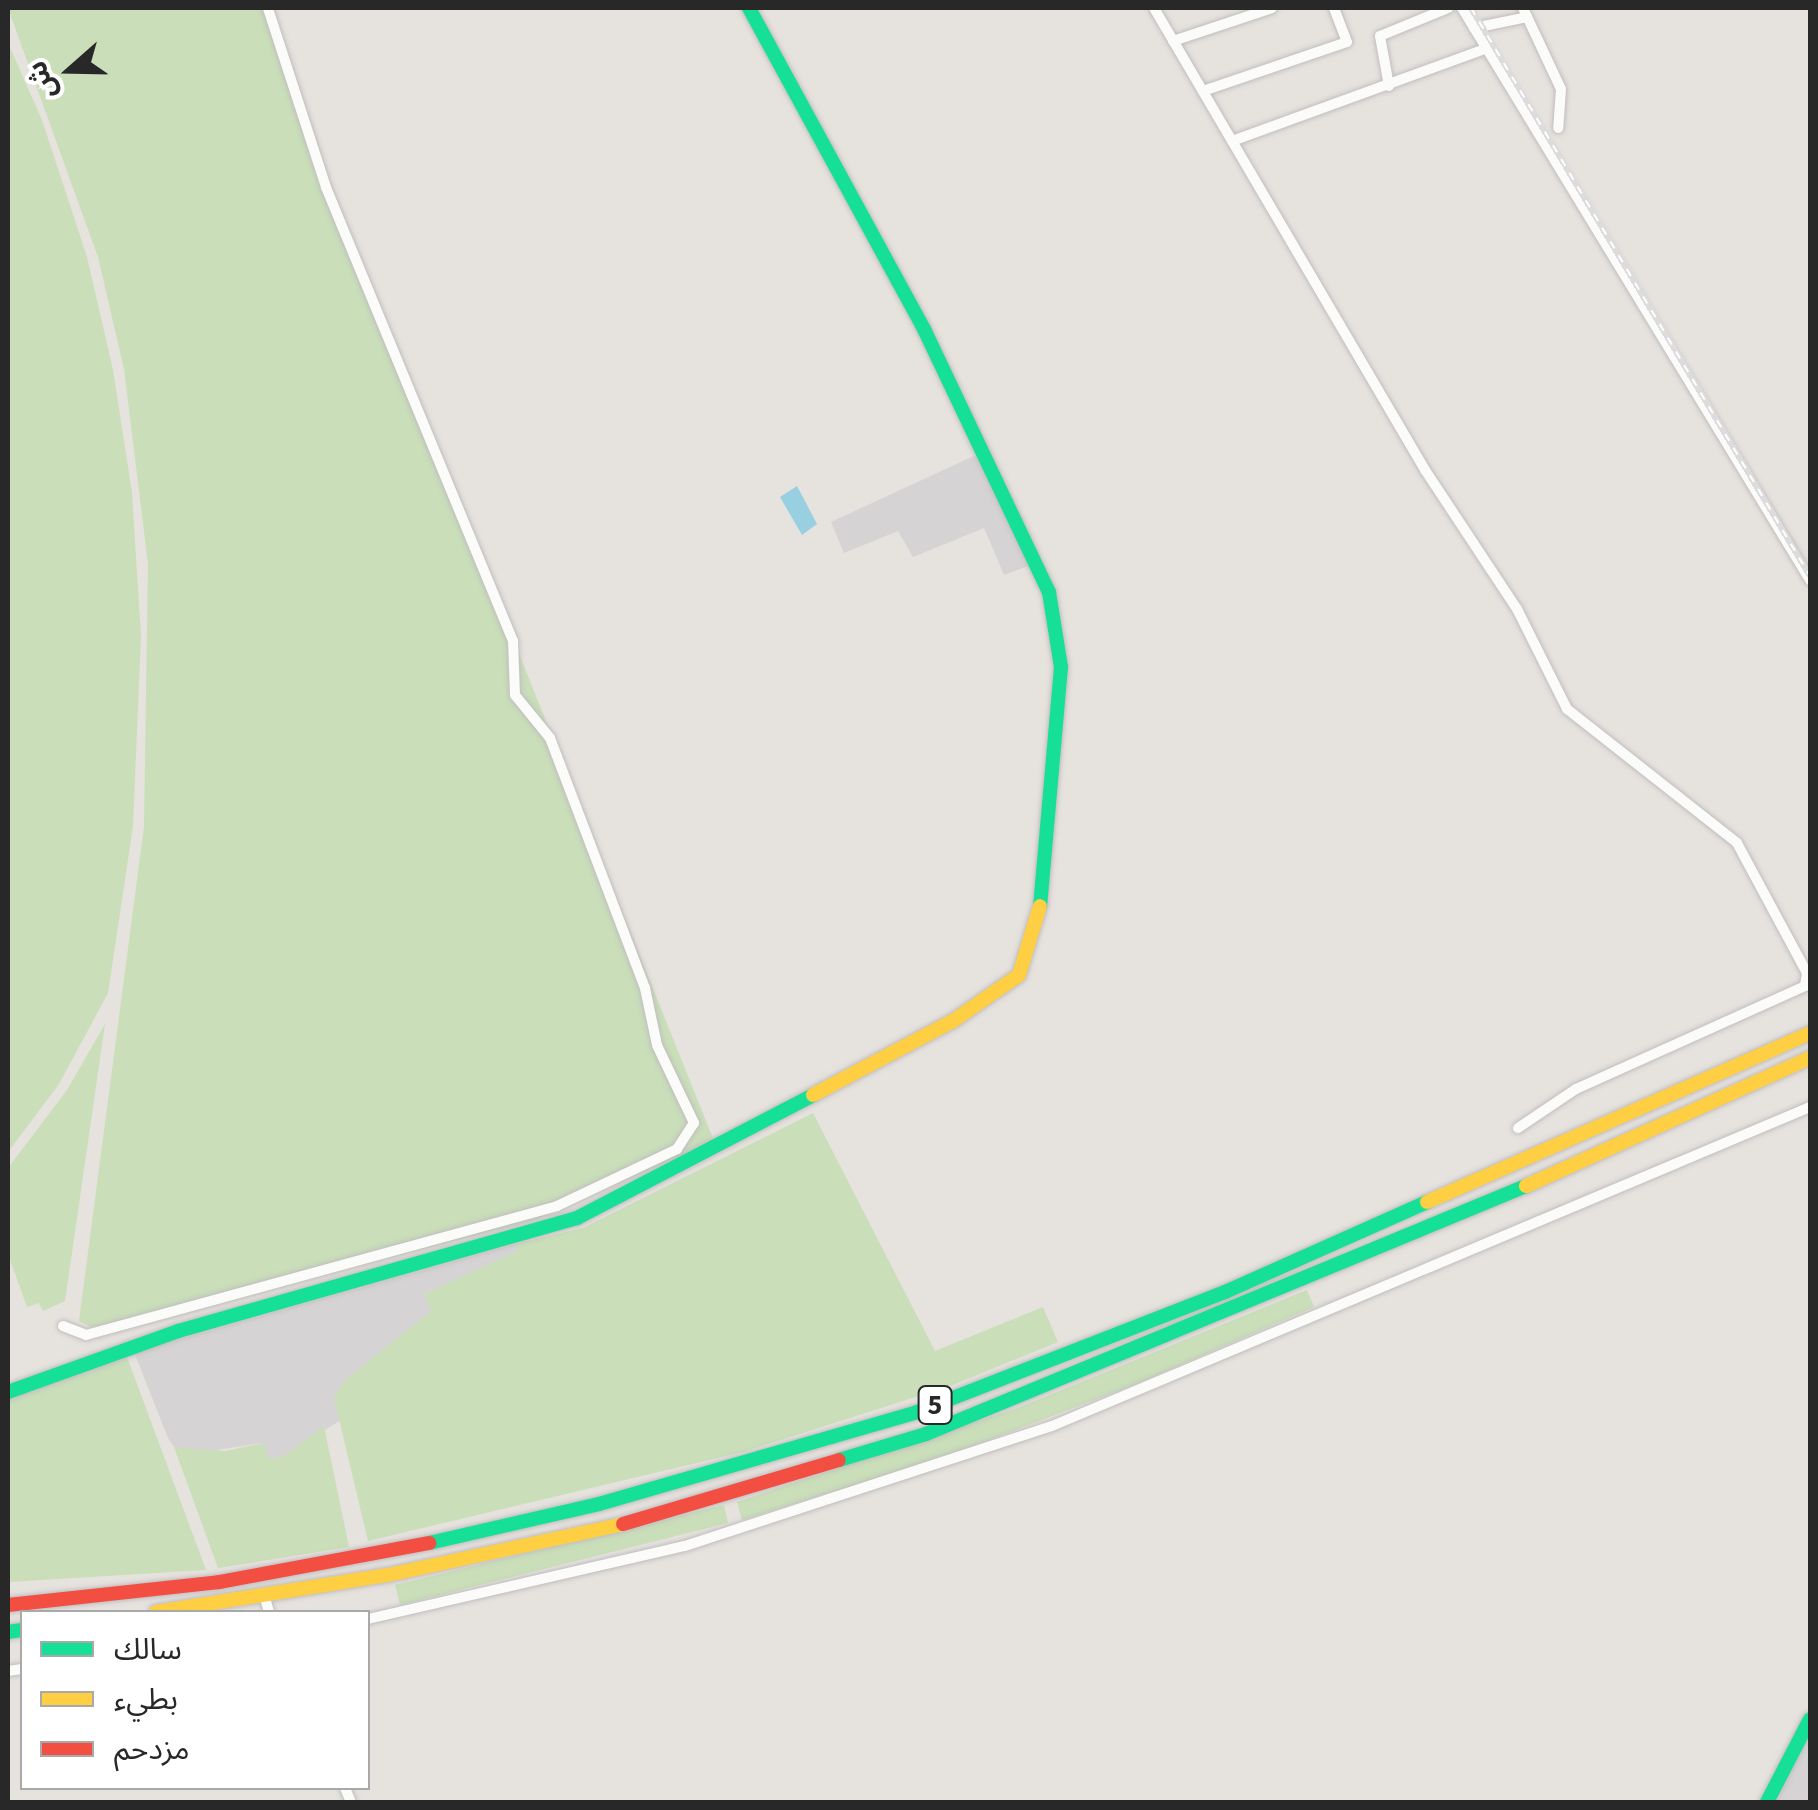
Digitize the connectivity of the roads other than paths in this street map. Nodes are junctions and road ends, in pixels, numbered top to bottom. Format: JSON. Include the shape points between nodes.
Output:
{"nodes":[{"id":1,"x":268,"y":8,"type":"edge"},
{"id":2,"x":749,"y":8,"type":"edge"},
{"id":3,"x":1154,"y":8,"type":"edge"},
{"id":4,"x":1272,"y":8,"type":"edge"},
{"id":5,"x":1334,"y":8,"type":"edge"},
{"id":6,"x":1448,"y":8,"type":"edge"},
{"id":7,"x":1462,"y":8,"type":"edge"},
{"id":8,"x":1525,"y":12,"type":"edge"},
{"id":9,"x":1474,"y":28,"type":"junction"},
{"id":10,"x":1173,"y":41,"type":"junction"},
{"id":11,"x":1487,"y":48,"type":"junction"},
{"id":12,"x":1388,"y":86,"type":"junction"},
{"id":13,"x":1202,"y":90,"type":"junction"},
{"id":14,"x":1558,"y":128,"type":"dead end"},
{"id":15,"x":1232,"y":141,"type":"junction"},
{"id":16,"x":1810,"y":580,"type":"edge"},
{"id":17,"x":1810,"y":1033,"type":"edge"},
{"id":18,"x":1810,"y":1058,"type":"edge"},
{"id":19,"x":1810,"y":1107,"type":"edge"},
{"id":20,"x":1518,"y":1128,"type":"dead end"},
{"id":21,"x":63,"y":1326,"type":"dead end"},
{"id":22,"x":8,"y":1392,"type":"edge"},
{"id":23,"x":8,"y":1605,"type":"edge"},
{"id":24,"x":267,"y":1605,"type":"edge"},
{"id":25,"x":188,"y":1610,"type":"edge"},
{"id":26,"x":370,"y":1619,"type":"edge"},
{"id":27,"x":1810,"y":1718,"type":"edge"},
{"id":28,"x":1767,"y":1802,"type":"edge"}],
"edges":[{"from":1,"to":21,"type":"street","via":[[326,187],[513,641],[515,694],[550,738],[645,988],[656,1045],[694,1123],[677,1149],[570,1202],[86,1335]]},
{"from":2,"to":22,"type":"main road","via":[[924,329],[1049,592],[1061,666],[1059,729],[1039,919],[1019,975],[953,1021],[577,1218],[178,1331]]},
{"from":3,"to":10,"type":"street"},
{"from":4,"to":10,"type":"street"},
{"from":5,"to":13,"type":"street","via":[[1347,42]]},
{"from":6,"to":12,"type":"street","via":[[1380,36]]},
{"from":7,"to":9,"type":"street"},
{"from":8,"to":9,"type":"street"},
{"from":8,"to":14,"type":"street","via":[[1560,89]]},
{"from":9,"to":11,"type":"street"},
{"from":10,"to":13,"type":"street"},
{"from":11,"to":12,"type":"street"},
{"from":11,"to":16,"type":"street"},
{"from":12,"to":15,"type":"street"},
{"from":13,"to":15,"type":"street"},
{"from":15,"to":20,"type":"street","via":[[1425,470],[1517,610],[1566,709],[1736,843],[1807,973],[1805,986],[1576,1090]]},
{"from":17,"to":23,"type":"main road","number":"5","via":[[1225,1292],[917,1412],[599,1504],[382,1554],[219,1582]]},
{"from":18,"to":24,"type":"main road","number":"5","via":[[1421,1233],[926,1434],[604,1529]]},
{"from":19,"to":26,"type":"street","via":[[1034,1432],[684,1546]]},
{"from":24,"to":25,"type":"main road","number":"5"},
{"from":27,"to":28,"type":"main road"}]}
